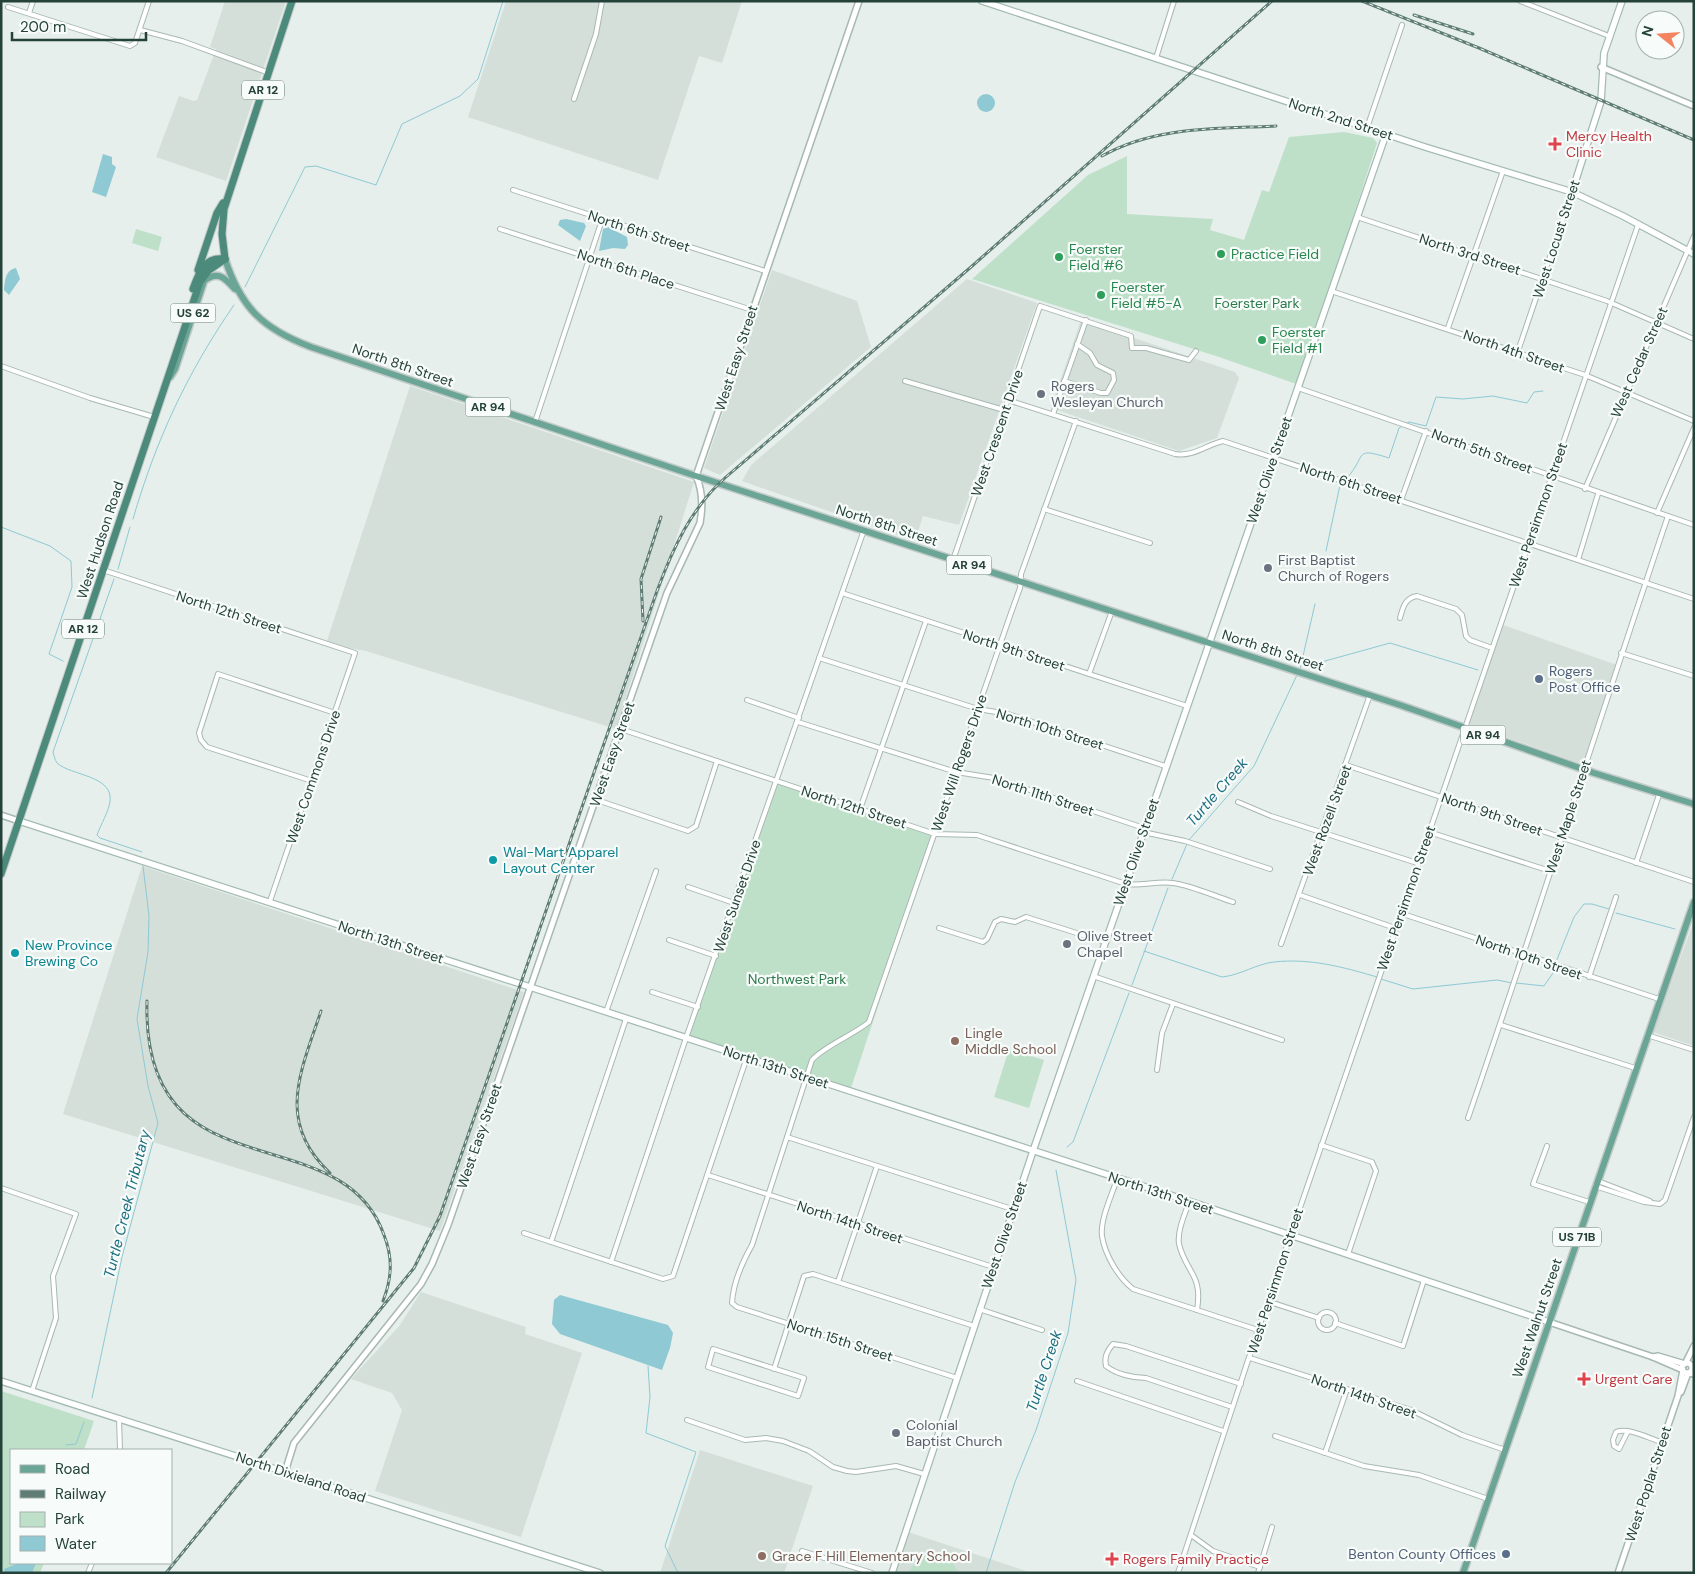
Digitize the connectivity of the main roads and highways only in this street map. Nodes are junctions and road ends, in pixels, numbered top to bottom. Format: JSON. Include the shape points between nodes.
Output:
{"nodes":[{"id":1,"x":292,"y":1,"type":"edge"},
{"id":2,"x":982,"y":1,"type":"edge"},
{"id":3,"x":1622,"y":1,"type":"edge"},
{"id":4,"x":1386,"y":134,"type":"junction"},
{"id":5,"x":1572,"y":192,"type":"junction"},
{"id":6,"x":228,"y":194,"type":"junction"},
{"id":7,"x":1691,"y":253,"type":"edge"},
{"id":8,"x":225,"y":259,"type":"junction"},
{"id":9,"x":198,"y":273,"type":"junction"},
{"id":10,"x":239,"y":294,"type":"junction"},
{"id":11,"x":165,"y":385,"type":"junction"},
{"id":12,"x":1208,"y":642,"type":"junction"},
{"id":13,"x":1694,"y":804,"type":"edge"},
{"id":14,"x":19,"y":820,"type":"junction"},
{"id":15,"x":1,"y":874,"type":"edge"},
{"id":16,"x":1694,"y":902,"type":"edge"},
{"id":17,"x":1032,"y":1151,"type":"junction"},
{"id":18,"x":1549,"y":1322,"type":"junction"},
{"id":19,"x":1,"y":1382,"type":"edge"},
{"id":20,"x":600,"y":1573,"type":"edge"},
{"id":21,"x":892,"y":1573,"type":"edge"},
{"id":22,"x":1463,"y":1573,"type":"edge"}],
"edges":[{"from":1,"to":6,"type":"highway","number":"AR 12"},
{"from":2,"to":4,"type":"main road","name":"North 2nd Street"},
{"from":3,"to":5,"type":"main road","name":"West Locust Street","via":[[1601,67],[1602,98]]},
{"from":4,"to":5,"type":"main road","name":"North 2nd Street"},
{"from":4,"to":12,"type":"main road","name":"West Olive Street"},
{"from":5,"to":7,"type":"main road","name":"North 2nd Street"},
{"from":6,"to":8,"type":"highway","number":"AR 12","via":[[222,221]]},
{"from":6,"to":9,"type":"highway","number":"AR 12","via":[[217,213]]},
{"from":8,"to":9,"type":"highway","via":[[208,260]]},
{"from":8,"to":10,"type":"main road","name":"North 8th Street","number":"AR 94"},
{"from":8,"to":11,"type":"highway","name":"West Hudson Road","number":"US 62","via":[[209,270],[200,282]]},
{"from":9,"to":11,"type":"highway","name":"West Hudson Road","number":"US 62","via":[[166,369]]},
{"from":10,"to":11,"type":"main road","name":"West Hudson Road","number":"US 62","via":[[224,277],[210,276],[204,282],[175,369]]},
{"from":10,"to":12,"type":"main road","name":"North 8th Street","number":"AR 94","via":[[254,315],[289,339],[696,476]]},
{"from":11,"to":14,"type":"highway","name":"West Hudson Road","number":"AR 12"},
{"from":12,"to":13,"type":"main road","name":"North 8th Street","number":"AR 94","via":[[1584,770]]},
{"from":12,"to":17,"type":"main road","name":"West Olive Street"},
{"from":14,"to":15,"type":"highway","name":"West Hudson Road","number":"AR 12"},
{"from":14,"to":17,"type":"main road","name":"North 13th Street"},
{"from":16,"to":18,"type":"main road","name":"West Walnut Street","number":"US 71B"},
{"from":17,"to":18,"type":"main road","name":"North 13th Street"},
{"from":17,"to":21,"type":"main road","name":"West Olive Street"},
{"from":18,"to":22,"type":"main road","name":"West Walnut Street","number":"US 71B"},
{"from":19,"to":20,"type":"main road","name":"North Dixieland Road"}]}
